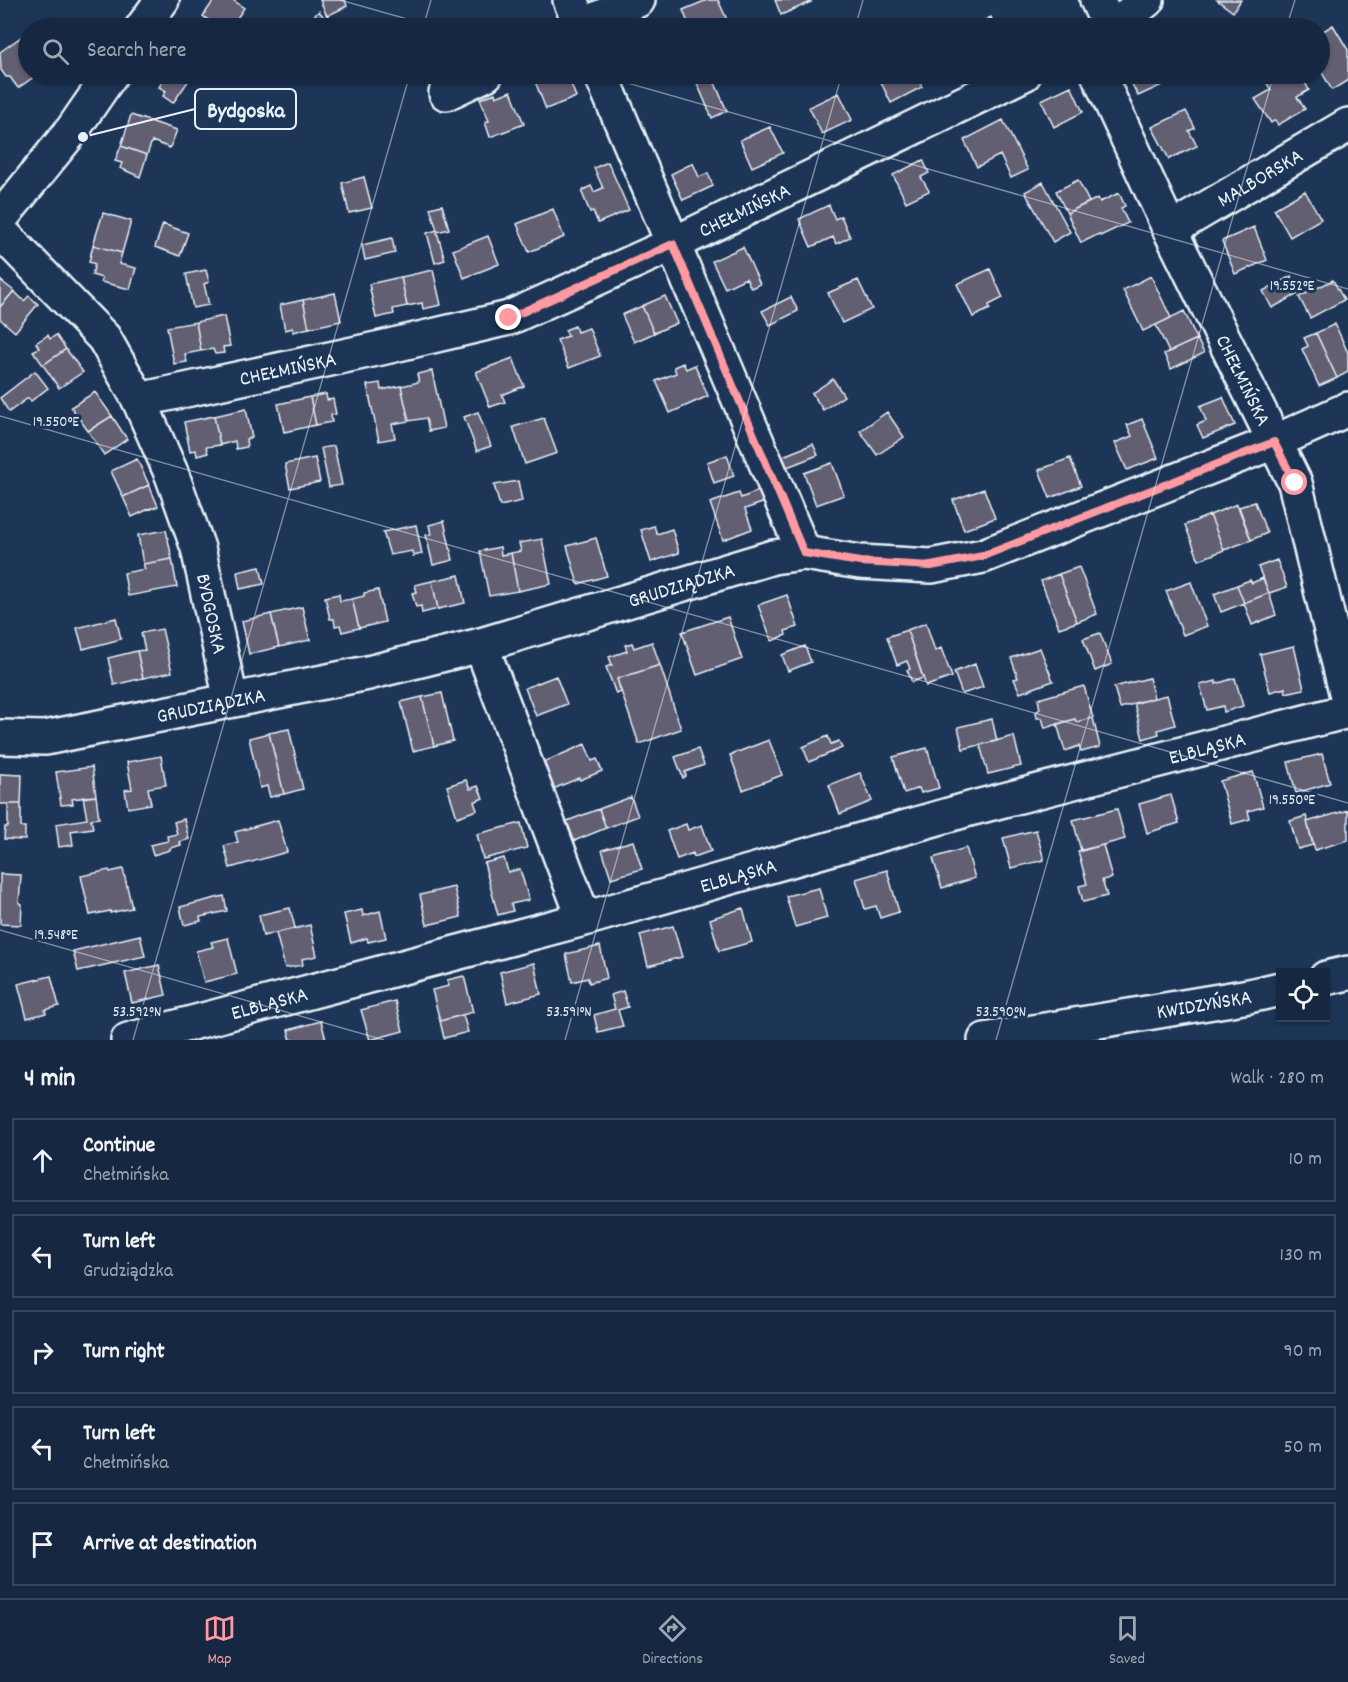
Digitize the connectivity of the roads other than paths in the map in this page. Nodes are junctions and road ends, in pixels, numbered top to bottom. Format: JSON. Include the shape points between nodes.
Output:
{"nodes":[{"id":1,"x":162,"y":0,"type":"edge"},
{"id":2,"x":638,"y":0,"type":"edge"},
{"id":3,"x":1097,"y":0,"type":"edge"},
{"id":4,"x":1147,"y":0,"type":"edge"},
{"id":5,"x":149,"y":18,"type":"edge"},
{"id":6,"x":587,"y":18,"type":"edge"},
{"id":7,"x":1106,"y":18,"type":"edge"},
{"id":8,"x":1124,"y":18,"type":"edge"},
{"id":9,"x":104,"y":84,"type":"edge"},
{"id":10,"x":465,"y":84,"type":"edge"},
{"id":11,"x":605,"y":84,"type":"edge"},
{"id":12,"x":1003,"y":84,"type":"edge"},
{"id":13,"x":1103,"y":84,"type":"edge"},
{"id":14,"x":446,"y":93,"type":"dead end"},
{"id":15,"x":1348,"y":125,"type":"edge"},
{"id":16,"x":0,"y":219,"type":"edge"},
{"id":17,"x":1170,"y":230,"type":"junction"},
{"id":18,"x":0,"y":231,"type":"edge"},
{"id":19,"x":673,"y":244,"type":"junction"},
{"id":20,"x":139,"y":400,"type":"junction"},
{"id":21,"x":1348,"y":409,"type":"edge"},
{"id":22,"x":1274,"y":442,"type":"junction"},
{"id":23,"x":804,"y":553,"type":"junction"},
{"id":24,"x":481,"y":645,"type":"junction"},
{"id":25,"x":231,"y":700,"type":"junction"},
{"id":26,"x":1348,"y":700,"type":"edge"},
{"id":27,"x":1348,"y":711,"type":"edge"},
{"id":28,"x":0,"y":737,"type":"edge"},
{"id":29,"x":584,"y":919,"type":"junction"},
{"id":30,"x":1348,"y":973,"type":"edge"},
{"id":31,"x":1330,"y":977,"type":"edge"},
{"id":32,"x":1276,"y":990,"type":"edge"},
{"id":33,"x":128,"y":1040,"type":"edge"},
{"id":34,"x":985,"y":1040,"type":"edge"}],
"edges":[{"from":1,"to":5,"type":"street"},
{"from":2,"to":6,"type":"street"},
{"from":3,"to":7,"type":"street"},
{"from":4,"to":8,"type":"street"},
{"from":9,"to":16,"type":"street"},
{"from":10,"to":14,"type":"street"},
{"from":11,"to":19,"type":"street"},
{"from":12,"to":19,"type":"street","name":"CHEŁMIŃSKA"},
{"from":13,"to":17,"type":"street","name":"CHEŁMIŃSKA"},
{"from":15,"to":17,"type":"street","name":"MALBORSKA"},
{"from":17,"to":22,"type":"street","name":"CHEŁMIŃSKA"},
{"from":18,"to":20,"type":"street","name":"BYDGOSKA","via":[[104,338]]},
{"from":19,"to":20,"type":"street","name":"CHEŁMIŃSKA","via":[[509,318]]},
{"from":19,"to":23,"type":"street"},
{"from":20,"to":25,"type":"street","name":"BYDGOSKA","via":[[198,548]]},
{"from":21,"to":22,"type":"street","name":"GRUDZIĄDZKA"},
{"from":22,"to":23,"type":"street","name":"GRUDZIĄDZKA","via":[[983,556],[931,566],[860,562]]},
{"from":22,"to":26,"type":"street","name":"CHEŁMIŃSKA","via":[[1295,483]]},
{"from":23,"to":24,"type":"street","name":"GRUDZIĄDZKA","via":[[773,557]]},
{"from":24,"to":25,"type":"street","name":"GRUDZIĄDZKA","via":[[368,673]]},
{"from":24,"to":29,"type":"street"},
{"from":25,"to":28,"type":"street","name":"GRUDZIĄDZKA","via":[[45,738]]},
{"from":27,"to":29,"type":"street","name":"ELBLĄSKA","via":[[973,808]]},
{"from":29,"to":33,"type":"street","name":"ELBLĄSKA"},
{"from":30,"to":31,"type":"street"},
{"from":32,"to":34,"type":"street","name":"KWIDZYŃSKA"}]}
